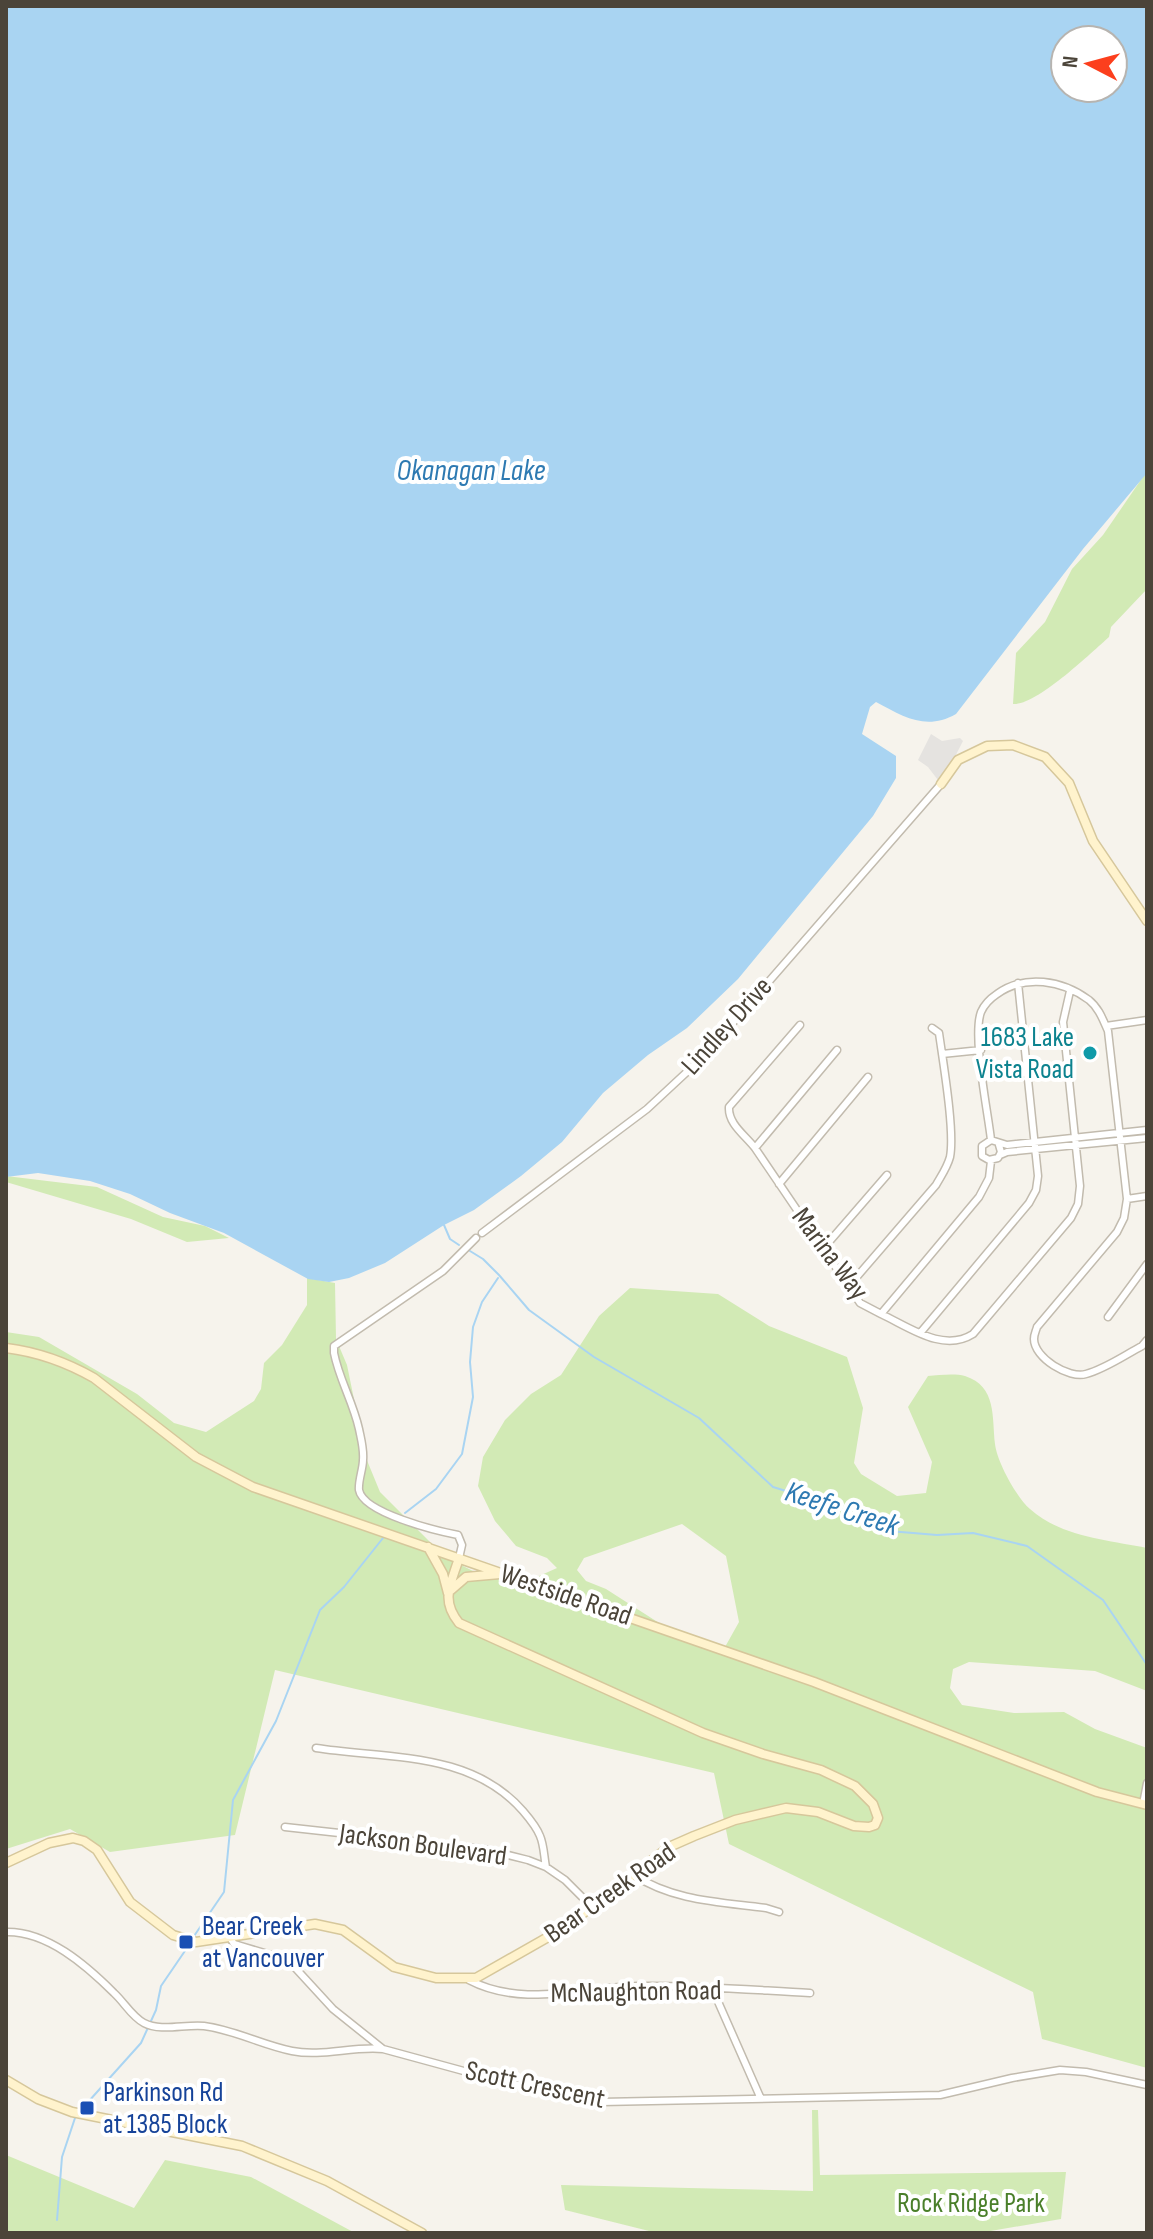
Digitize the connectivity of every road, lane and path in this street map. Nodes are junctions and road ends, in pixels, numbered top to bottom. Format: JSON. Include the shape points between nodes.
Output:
{"nodes":[{"id":1,"x":941,"y":784,"type":"joint"},
{"id":2,"x":1147,"y":921,"type":"edge"},
{"id":3,"x":1018,"y":983,"type":"junction"},
{"id":4,"x":1070,"y":991,"type":"junction"},
{"id":5,"x":1147,"y":1020,"type":"edge"},
{"id":6,"x":800,"y":1025,"type":"dead end"},
{"id":7,"x":1106,"y":1026,"type":"junction"},
{"id":8,"x":932,"y":1028,"type":"dead end"},
{"id":9,"x":837,"y":1050,"type":"dead end"},
{"id":10,"x":981,"y":1050,"type":"junction"},
{"id":11,"x":942,"y":1054,"type":"junction"},
{"id":12,"x":868,"y":1077,"type":"dead end"},
{"id":13,"x":1147,"y":1130,"type":"edge"},
{"id":14,"x":1120,"y":1137,"type":"junction"},
{"id":15,"x":1147,"y":1138,"type":"edge"},
{"id":16,"x":991,"y":1140,"type":"junction"},
{"id":17,"x":1075,"y":1142,"type":"junction"},
{"id":18,"x":999,"y":1145,"type":"junction"},
{"id":19,"x":1035,"y":1146,"type":"junction"},
{"id":20,"x":755,"y":1148,"type":"junction"},
{"id":21,"x":1000,"y":1155,"type":"junction"},
{"id":22,"x":991,"y":1161,"type":"junction"},
{"id":23,"x":887,"y":1175,"type":"dead end"},
{"id":24,"x":779,"y":1184,"type":"junction"},
{"id":25,"x":1147,"y":1196,"type":"edge"},
{"id":26,"x":1127,"y":1199,"type":"junction"},
{"id":27,"x":822,"y":1250,"type":"junction"},
{"id":28,"x":1147,"y":1264,"type":"edge"},
{"id":29,"x":848,"y":1287,"type":"junction"},
{"id":30,"x":881,"y":1314,"type":"junction"},
{"id":31,"x":1108,"y":1317,"type":"dead end"},
{"id":32,"x":921,"y":1332,"type":"junction"},
{"id":33,"x":1147,"y":1340,"type":"edge"},
{"id":34,"x":6,"y":1348,"type":"edge"},
{"id":35,"x":427,"y":1547,"type":"junction"},
{"id":36,"x":459,"y":1558,"type":"junction"},
{"id":37,"x":507,"y":1574,"type":"junction"},
{"id":38,"x":448,"y":1594,"type":"junction"},
{"id":39,"x":316,"y":1748,"type":"dead end"},
{"id":40,"x":1147,"y":1783,"type":"edge"},
{"id":41,"x":1145,"y":1805,"type":"edge"},
{"id":42,"x":285,"y":1827,"type":"dead end"},
{"id":43,"x":6,"y":1863,"type":"edge"},
{"id":44,"x":546,"y":1867,"type":"junction"},
{"id":45,"x":634,"y":1875,"type":"junction"},
{"id":46,"x":592,"y":1907,"type":"junction"},
{"id":47,"x":779,"y":1912,"type":"dead end"},
{"id":48,"x":6,"y":1932,"type":"edge"},
{"id":49,"x":229,"y":1936,"type":"junction"},
{"id":50,"x":465,"y":1978,"type":"junction"},
{"id":51,"x":712,"y":1988,"type":"junction"},
{"id":52,"x":810,"y":1993,"type":"dead end"},
{"id":53,"x":383,"y":2049,"type":"junction"},
{"id":54,"x":6,"y":2080,"type":"edge"},
{"id":55,"x":1147,"y":2085,"type":"edge"},
{"id":56,"x":761,"y":2099,"type":"junction"},
{"id":57,"x":422,"y":2233,"type":"edge"}],
"edges":[{"from":1,"to":2,"type":"street","via":[[958,760],[987,746],[1013,745],[1045,757],[1069,783],[1093,841]]},
{"from":1,"to":36,"type":"street","name":"Lindley Drive","via":[[703,1057],[647,1109],[479,1235],[452,1264],[334,1346],[362,1446],[362,1497],[421,1527],[458,1535]]},
{"from":3,"to":4,"type":"street","via":[[1046,982]]},
{"from":3,"to":10,"type":"street","via":[[982,1009]]},
{"from":3,"to":19,"type":"street"},
{"from":4,"to":7,"type":"street","via":[[1089,1000]]},
{"from":4,"to":17,"type":"street","via":[[1063,1022]]},
{"from":5,"to":7,"type":"street"},
{"from":6,"to":20,"type":"street","name":"Marina Way","via":[[729,1107],[733,1124]]},
{"from":7,"to":14,"type":"street"},
{"from":8,"to":11,"type":"street","via":[[939,1033]]},
{"from":9,"to":20,"type":"street"},
{"from":10,"to":11,"type":"street"},
{"from":10,"to":16,"type":"street"},
{"from":11,"to":29,"type":"street","via":[[951,1144],[946,1169]]},
{"from":12,"to":24,"type":"street"},
{"from":13,"to":14,"type":"street"},
{"from":14,"to":15,"type":"street"},
{"from":14,"to":17,"type":"street"},
{"from":14,"to":26,"type":"street"},
{"from":16,"to":18,"type":"street"},
{"from":16,"to":22,"type":"street","via":[[981,1152]]},
{"from":17,"to":19,"type":"street"},
{"from":17,"to":32,"type":"street","via":[[1080,1186],[1071,1218],[973,1334],[949,1343]]},
{"from":18,"to":19,"type":"street"},
{"from":18,"to":21,"type":"street"},
{"from":19,"to":21,"type":"street"},
{"from":19,"to":32,"type":"street","via":[[1038,1176],[1029,1203]]},
{"from":20,"to":24,"type":"street","name":"Marina Way"},
{"from":21,"to":22,"type":"street"},
{"from":22,"to":30,"type":"street","name":"Marina Way","via":[[979,1197]]},
{"from":23,"to":27,"type":"street"},
{"from":24,"to":27,"type":"street","name":"Marina Way"},
{"from":25,"to":26,"type":"street"},
{"from":26,"to":33,"type":"street","via":[[1117,1232],[1037,1327],[1034,1338],[1046,1360],[1077,1375]]},
{"from":27,"to":29,"type":"street","name":"Marina Way"},
{"from":28,"to":31,"type":"street"},
{"from":29,"to":30,"type":"street","name":"Marina Way","via":[[860,1303]]},
{"from":30,"to":32,"type":"street"},
{"from":34,"to":35,"type":"street","name":"Westside Road","via":[[76,1367],[196,1457],[253,1487]]},
{"from":35,"to":36,"type":"street","name":"Westside Road"},
{"from":35,"to":38,"type":"street"},
{"from":36,"to":37,"type":"street","name":"Westside Road"},
{"from":36,"to":38,"type":"street"},
{"from":37,"to":38,"type":"street","via":[[466,1577]]},
{"from":37,"to":41,"type":"street","name":"Westside Road","via":[[814,1682],[1097,1792]]},
{"from":38,"to":45,"type":"street","name":"Bear Creek Road","via":[[448,1610],[459,1623],[688,1727],[821,1770],[855,1786],[873,1804],[878,1818],[869,1827],[818,1812],[767,1812],[669,1847]]},
{"from":39,"to":44,"type":"street","via":[[438,1763],[482,1778],[500,1788],[528,1817],[541,1837]]},
{"from":40,"to":41,"type":"street"},
{"from":42,"to":44,"type":"street","name":"Jackson Boulevard","via":[[484,1849]]},
{"from":43,"to":49,"type":"street","name":"Bear Creek Road","via":[[60,1839],[84,1841],[97,1850],[130,1902],[173,1935],[196,1942]]},
{"from":44,"to":46,"type":"street","name":"Jackson Boulevard"},
{"from":45,"to":46,"type":"street","name":"Bear Creek Road"},
{"from":45,"to":47,"type":"street","via":[[673,1894]]},
{"from":46,"to":50,"type":"street","name":"Bear Creek Road","via":[[521,1954],[476,1978]]},
{"from":48,"to":53,"type":"street","name":"Scott Crescent","via":[[32,1933],[66,1953],[145,2024],[218,2028],[294,2051]]},
{"from":49,"to":50,"type":"street","name":"Bear Creek Road","via":[[315,1924],[343,1930],[394,1967],[436,1978]]},
{"from":49,"to":53,"type":"street","via":[[234,1944],[288,1960],[333,2009]]},
{"from":50,"to":51,"type":"street","name":"McNaughton Road","via":[[488,1990],[554,1995],[636,1986]]},
{"from":51,"to":52,"type":"street","name":"McNaughton Road"},
{"from":51,"to":56,"type":"street"},
{"from":53,"to":56,"type":"street","name":"Scott Crescent","via":[[581,2100]]},
{"from":54,"to":57,"type":"street","via":[[72,2112],[242,2146],[327,2181]]},
{"from":55,"to":56,"type":"street","name":"Scott Crescent","via":[[1060,2070],[940,2095]]}]}
